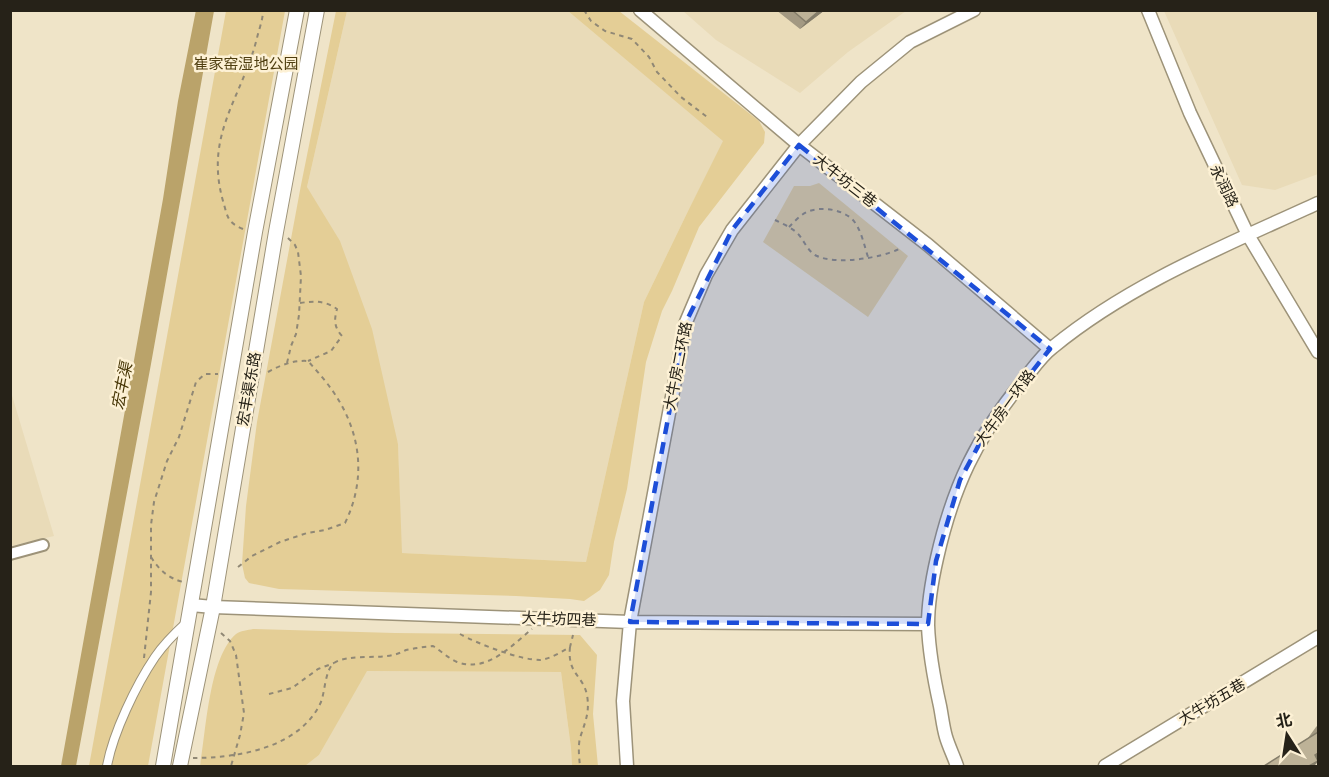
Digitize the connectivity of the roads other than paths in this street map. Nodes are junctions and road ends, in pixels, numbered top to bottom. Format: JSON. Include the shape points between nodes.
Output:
{"nodes":[{"id":1,"x":297,"y":10,"type":"edge"},
{"id":2,"x":317,"y":10,"type":"edge"},
{"id":3,"x":640,"y":10,"type":"edge"},
{"id":4,"x":974,"y":10,"type":"edge"},
{"id":5,"x":1148,"y":10,"type":"edge"},
{"id":6,"x":799,"y":145,"type":"junction"},
{"id":7,"x":1318,"y":203,"type":"edge"},
{"id":8,"x":1248,"y":235,"type":"junction"},
{"id":9,"x":1050,"y":349,"type":"junction"},
{"id":10,"x":1318,"y":352,"type":"edge"},
{"id":11,"x":43,"y":545,"type":"dead end"},
{"id":12,"x":10,"y":554,"type":"edge"},
{"id":13,"x":191,"y":605,"type":"junction"},
{"id":14,"x":213,"y":607,"type":"junction"},
{"id":15,"x":188,"y":620,"type":"junction"},
{"id":16,"x":630,"y":622,"type":"junction"},
{"id":17,"x":928,"y":624,"type":"junction"},
{"id":18,"x":1318,"y":637,"type":"edge"},
{"id":19,"x":106,"y":766,"type":"edge"},
{"id":20,"x":163,"y":766,"type":"edge"},
{"id":21,"x":180,"y":766,"type":"edge"},
{"id":22,"x":627,"y":766,"type":"edge"},
{"id":23,"x":957,"y":766,"type":"edge"},
{"id":24,"x":1105,"y":766,"type":"edge"}],
"edges":[{"from":1,"to":13,"type":"main road","name":"宏丰渠东路"},
{"from":2,"to":14,"type":"main road","name":"宏丰渠东路"},
{"from":3,"to":6,"type":"street","name":"大牛坊三巷"},
{"from":4,"to":6,"type":"street","name":"大牛房二环路","via":[[910,42],[861,82]]},
{"from":5,"to":8,"type":"street","name":"永润路","via":[[1190,113]]},
{"from":6,"to":9,"type":"street","name":"大牛坊三巷","via":[[928,245]]},
{"from":6,"to":16,"type":"street","name":"大牛房二环路","via":[[732,230],[706,275],[686,322]]},
{"from":7,"to":8,"type":"street","name":"大牛房一环路"},
{"from":8,"to":9,"type":"street","name":"大牛房一环路","via":[[1145,285],[1095,315]]},
{"from":8,"to":10,"type":"street","name":"永润路"},
{"from":9,"to":17,"type":"street","name":"大牛房一环路","via":[[989,426],[960,480],[941,541]]},
{"from":11,"to":12,"type":"street"},
{"from":13,"to":14,"type":"street","name":"大牛坊四巷"},
{"from":13,"to":15,"type":"main road","name":"宏丰渠东路"},
{"from":14,"to":16,"type":"street","name":"大牛坊四巷"},
{"from":14,"to":21,"type":"main road","name":"宏丰渠东路"},
{"from":15,"to":19,"type":"street","via":[[155,657],[142,679]]},
{"from":15,"to":20,"type":"main road","name":"宏丰渠东路"},
{"from":16,"to":17,"type":"street","name":"大牛坊四巷"},
{"from":16,"to":22,"type":"street","name":"大牛房二环路","via":[[623,702]]},
{"from":17,"to":23,"type":"street","name":"大牛房一环路","via":[[932,672],[946,737]]},
{"from":18,"to":24,"type":"street","name":"大牛坊五巷"}]}
